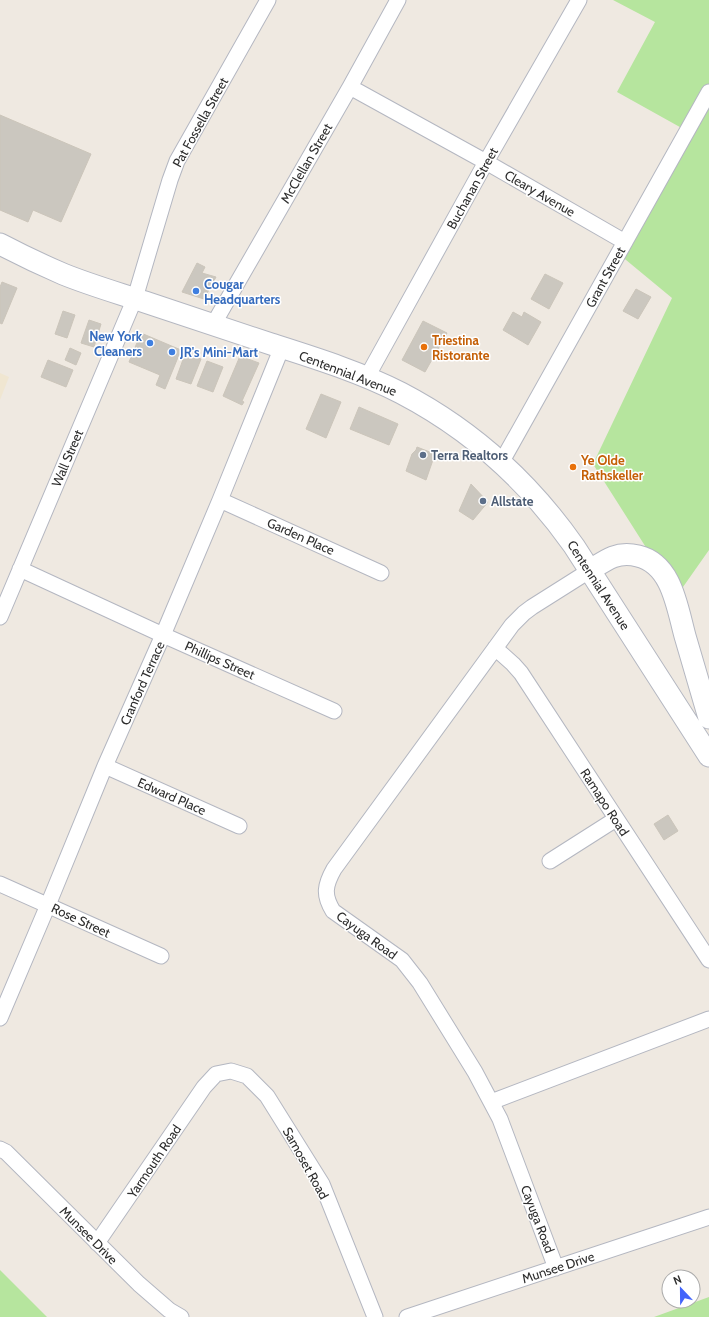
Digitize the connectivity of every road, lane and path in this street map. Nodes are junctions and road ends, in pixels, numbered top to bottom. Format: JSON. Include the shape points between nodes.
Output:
{"nodes":[{"id":1,"x":268,"y":0,"type":"edge"},
{"id":2,"x":398,"y":0,"type":"edge"},
{"id":3,"x":579,"y":0,"type":"edge"},
{"id":4,"x":350,"y":87,"type":"junction"},
{"id":5,"x":709,"y":92,"type":"edge"},
{"id":6,"x":486,"y":162,"type":"junction"},
{"id":7,"x":625,"y":242,"type":"junction"},
{"id":8,"x":0,"y":244,"type":"edge"},
{"id":9,"x":135,"y":298,"type":"junction"},
{"id":10,"x":213,"y":325,"type":"junction"},
{"id":11,"x":282,"y":347,"type":"junction"},
{"id":12,"x":367,"y":377,"type":"junction"},
{"id":13,"x":501,"y":463,"type":"junction"},
{"id":14,"x":220,"y":500,"type":"junction"},
{"id":15,"x":20,"y":569,"type":"junction"},
{"id":16,"x":589,"y":571,"type":"junction"},
{"id":17,"x":381,"y":572,"type":"dead end"},
{"id":18,"x":0,"y":617,"type":"edge"},
{"id":19,"x":163,"y":635,"type":"junction"},
{"id":20,"x":495,"y":648,"type":"junction"},
{"id":21,"x":702,"y":677,"type":"edge"},
{"id":22,"x":334,"y":711,"type":"dead end"},
{"id":23,"x":709,"y":718,"type":"edge"},
{"id":24,"x":709,"y":756,"type":"edge"},
{"id":25,"x":105,"y":766,"type":"junction"},
{"id":26,"x":616,"y":819,"type":"junction"},
{"id":27,"x":239,"y":826,"type":"dead end"},
{"id":28,"x":550,"y":862,"type":"dead end"},
{"id":29,"x":0,"y":884,"type":"edge"},
{"id":30,"x":48,"y":905,"type":"junction"},
{"id":31,"x":161,"y":956,"type":"dead end"},
{"id":32,"x":709,"y":960,"type":"edge"},
{"id":33,"x":0,"y":1018,"type":"edge"},
{"id":34,"x":709,"y":1019,"type":"edge"},
{"id":35,"x":211,"y":1079,"type":"joint"},
{"id":36,"x":490,"y":1102,"type":"junction"},
{"id":37,"x":0,"y":1149,"type":"edge"},
{"id":38,"x":709,"y":1217,"type":"edge"},
{"id":39,"x":97,"y":1243,"type":"junction"},
{"id":40,"x":556,"y":1268,"type":"junction"},
{"id":41,"x":181,"y":1317,"type":"edge"},
{"id":42,"x":375,"y":1317,"type":"edge"},
{"id":43,"x":407,"y":1317,"type":"edge"}],
"edges":[{"from":1,"to":9,"type":"street","name":"Pat Fossella Street","via":[[177,161]]},
{"from":2,"to":4,"type":"street","name":"McClellan Street"},
{"from":3,"to":6,"type":"street","name":"Buchanan Street"},
{"from":4,"to":6,"type":"street","name":"Cleary Avenue"},
{"from":4,"to":10,"type":"street","name":"McClellan Street"},
{"from":5,"to":7,"type":"street","name":"Grant Street"},
{"from":6,"to":7,"type":"street","name":"Cleary Avenue"},
{"from":6,"to":12,"type":"street","name":"Buchanan Street"},
{"from":7,"to":13,"type":"street","name":"Grant Street"},
{"from":8,"to":9,"type":"street","name":"Centennial Avenue","via":[[64,274]]},
{"from":9,"to":10,"type":"street","name":"Centennial Avenue"},
{"from":9,"to":15,"type":"street","name":"Wall Street"},
{"from":10,"to":11,"type":"street","name":"Centennial Avenue"},
{"from":11,"to":12,"type":"street","name":"Centennial Avenue"},
{"from":11,"to":14,"type":"street","name":"Cranford Terrace"},
{"from":12,"to":13,"type":"street","name":"Centennial Avenue","via":[[439,415]]},
{"from":13,"to":16,"type":"street","name":"Centennial Avenue","via":[[556,520]]},
{"from":14,"to":17,"type":"street","name":"Garden Place"},
{"from":14,"to":19,"type":"street","name":"Cranford Terrace"},
{"from":15,"to":18,"type":"street","name":"Wall Street"},
{"from":15,"to":19,"type":"street","name":"Phillips Street"},
{"from":16,"to":20,"type":"street","name":"Cayuga Road","via":[[524,613]]},
{"from":16,"to":21,"type":"street","via":[[613,557],[628,554],[642,557],[658,566],[667,578]]},
{"from":16,"to":24,"type":"street","name":"Centennial Avenue"},
{"from":19,"to":22,"type":"street","name":"Phillips Street"},
{"from":19,"to":25,"type":"street","name":"Cranford Terrace"},
{"from":20,"to":26,"type":"street","name":"Ramapo Road","via":[[514,664]]},
{"from":20,"to":36,"type":"street","name":"Cayuga Road","via":[[334,869],[326,891],[327,902],[333,911],[402,960],[420,983],[475,1072]]},
{"from":21,"to":23,"type":"street"},
{"from":25,"to":27,"type":"street","name":"Edward Place"},
{"from":25,"to":30,"type":"street","name":"Cranford Terrace"},
{"from":26,"to":28,"type":"street"},
{"from":26,"to":32,"type":"street","name":"Ramapo Road"},
{"from":29,"to":30,"type":"street","name":"Rose Street"},
{"from":30,"to":31,"type":"street","name":"Rose Street"},
{"from":30,"to":33,"type":"street","name":"Cranford Terrace"},
{"from":34,"to":36,"type":"street"},
{"from":35,"to":39,"type":"street","name":"Yarmouth Road"},
{"from":35,"to":42,"type":"street","name":"Samoset Road","via":[[216,1074],[231,1071],[247,1076],[267,1096],[322,1184]]},
{"from":36,"to":40,"type":"street","name":"Cayuga Road","via":[[500,1119]]},
{"from":37,"to":39,"type":"street","name":"Munsee Drive","via":[[6,1152]]},
{"from":38,"to":40,"type":"street","name":"Munsee Drive"},
{"from":39,"to":41,"type":"street","name":"Munsee Drive","via":[[139,1284]]},
{"from":40,"to":43,"type":"street","name":"Munsee Drive"}]}
